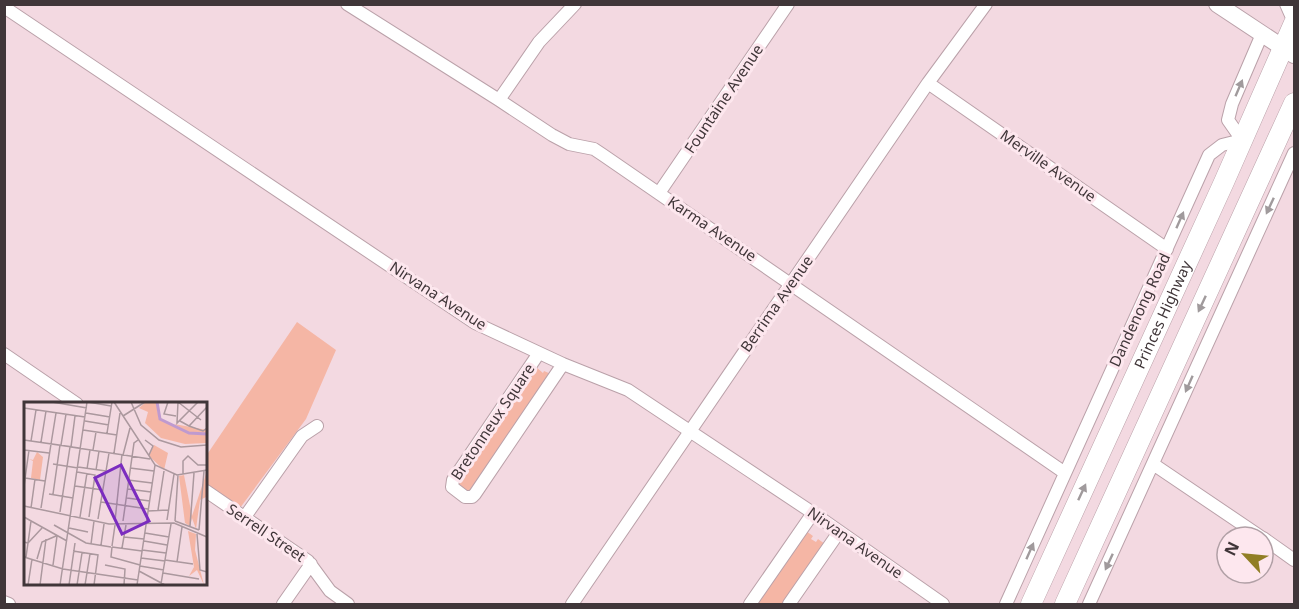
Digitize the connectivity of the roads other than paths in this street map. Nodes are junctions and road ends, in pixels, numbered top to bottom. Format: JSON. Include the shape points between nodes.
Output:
{"nodes":[{"id":1,"x":575,"y":4,"type":"edge"},
{"id":2,"x":788,"y":4,"type":"edge"},
{"id":3,"x":986,"y":4,"type":"edge"},
{"id":4,"x":1217,"y":4,"type":"edge"},
{"id":5,"x":1286,"y":4,"type":"edge"},
{"id":6,"x":350,"y":5,"type":"edge"},
{"id":7,"x":4,"y":7,"type":"edge"},
{"id":8,"x":1294,"y":22,"type":"edge"},
{"id":9,"x":1262,"y":34,"type":"junction"},
{"id":10,"x":1289,"y":52,"type":"edge"},
{"id":11,"x":928,"y":83,"type":"junction"},
{"id":12,"x":500,"y":100,"type":"junction"},
{"id":13,"x":1294,"y":103,"type":"edge"},
{"id":14,"x":1242,"y":140,"type":"junction"},
{"id":15,"x":1294,"y":153,"type":"edge"},
{"id":16,"x":659,"y":193,"type":"junction"},
{"id":17,"x":1167,"y":249,"type":"junction"},
{"id":18,"x":1241,"y":270,"type":"junction"},
{"id":19,"x":1217,"y":272,"type":"junction"},
{"id":20,"x":792,"y":283,"type":"junction"},
{"id":21,"x":539,"y":353,"type":"junction"},
{"id":22,"x":4,"y":354,"type":"edge"},
{"id":23,"x":563,"y":364,"type":"junction"},
{"id":24,"x":74,"y":402,"type":"edge"},
{"id":25,"x":317,"y":426,"type":"dead end"},
{"id":26,"x":690,"y":432,"type":"junction"},
{"id":27,"x":1153,"y":464,"type":"junction"},
{"id":28,"x":1065,"y":473,"type":"junction"},
{"id":29,"x":207,"y":492,"type":"edge"},
{"id":30,"x":813,"y":513,"type":"junction"},
{"id":31,"x":244,"y":518,"type":"junction"},
{"id":32,"x":1243,"y":525,"type":"edge"},
{"id":33,"x":839,"y":532,"type":"junction"},
{"id":34,"x":1275,"y":547,"type":"edge"},
{"id":35,"x":1294,"y":560,"type":"edge"},
{"id":36,"x":311,"y":564,"type":"junction"},
{"id":37,"x":1049,"y":564,"type":"junction"},
{"id":38,"x":1076,"y":579,"type":"junction"},
{"id":39,"x":4,"y":602,"type":"edge"},
{"id":40,"x":9,"y":604,"type":"edge"},
{"id":41,"x":283,"y":604,"type":"edge"},
{"id":42,"x":348,"y":604,"type":"edge"},
{"id":43,"x":572,"y":604,"type":"edge"},
{"id":44,"x":750,"y":604,"type":"edge"},
{"id":45,"x":789,"y":604,"type":"edge"},
{"id":46,"x":943,"y":604,"type":"edge"},
{"id":47,"x":1006,"y":604,"type":"edge"},
{"id":48,"x":1030,"y":604,"type":"edge"},
{"id":49,"x":1065,"y":604,"type":"edge"},
{"id":50,"x":1089,"y":604,"type":"edge"}],
"edges":[{"from":1,"to":12,"type":"street","via":[[539,42]]},
{"from":2,"to":16,"type":"street","name":"Fountaine Avenue"},
{"from":3,"to":11,"type":"street","name":"Berrima Avenue"},
{"from":4,"to":9,"type":"main road"},
{"from":5,"to":8,"type":"street"},
{"from":6,"to":12,"type":"street","name":"Karma Avenue"},
{"from":7,"to":21,"type":"street","name":"Nirvana Avenue","via":[[475,323]]},
{"from":8,"to":10,"type":"highway","name":"Princes Highway"},
{"from":9,"to":10,"type":"main road"},
{"from":14,"to":9,"type":"street","one_way":true,"via":[[1228,120]]},
{"from":10,"to":14,"type":"highway","name":"Princes Highway"},
{"from":11,"to":17,"type":"street","name":"Merville Avenue"},
{"from":11,"to":20,"type":"street","name":"Berrima Avenue"},
{"from":12,"to":16,"type":"street","name":"Karma Avenue","via":[[569,144],[594,149]]},
{"from":13,"to":19,"type":"highway","name":"Princes Highway"},
{"from":17,"to":14,"type":"street","name":"Dandenong Road","one_way":true,"via":[[1209,155],[1222,145]]},
{"from":37,"to":14,"type":"highway","name":"Princes Highway","one_way":true},
{"from":15,"to":18,"type":"street","one_way":true},
{"from":16,"to":20,"type":"street","name":"Karma Avenue"},
{"from":17,"to":28,"type":"street","name":"Dandenong Road"},
{"from":18,"to":19,"type":"street"},
{"from":18,"to":27,"type":"street","one_way":true},
{"from":19,"to":38,"type":"highway","name":"Princes Highway","one_way":true},
{"from":20,"to":26,"type":"street","name":"Berrima Avenue"},
{"from":20,"to":28,"type":"street","name":"Karma Avenue"},
{"from":21,"to":23,"type":"street","name":"Nirvana Avenue"},
{"from":21,"to":23,"type":"street","name":"Bretonneux Square","via":[[453,480],[452,486],[465,497],[475,494]]},
{"from":22,"to":24,"type":"street"},
{"from":23,"to":26,"type":"street","name":"Nirvana Avenue","via":[[628,390]]},
{"from":25,"to":31,"type":"street","via":[[302,436]]},
{"from":26,"to":30,"type":"street","name":"Nirvana Avenue"},
{"from":26,"to":43,"type":"street","name":"Berrima Avenue"},
{"from":27,"to":32,"type":"street"},
{"from":27,"to":50,"type":"street","one_way":true},
{"from":47,"to":28,"type":"street","name":"Dandenong Road","one_way":true},
{"from":29,"to":31,"type":"street","name":"Serrell Street"},
{"from":30,"to":33,"type":"street","name":"Nirvana Avenue"},
{"from":30,"to":44,"type":"street"},
{"from":31,"to":36,"type":"street","name":"Serrell Street"},
{"from":33,"to":45,"type":"street"},
{"from":33,"to":46,"type":"street","name":"Nirvana Avenue"},
{"from":34,"to":35,"type":"street"},
{"from":36,"to":41,"type":"street"},
{"from":36,"to":42,"type":"street","name":"Serrell Street","via":[[330,591]]},
{"from":37,"to":38,"type":"highway"},
{"from":37,"to":48,"type":"highway","name":"Princes Highway"},
{"from":38,"to":49,"type":"highway","name":"Princes Highway"},
{"from":39,"to":40,"type":"street"}]}
